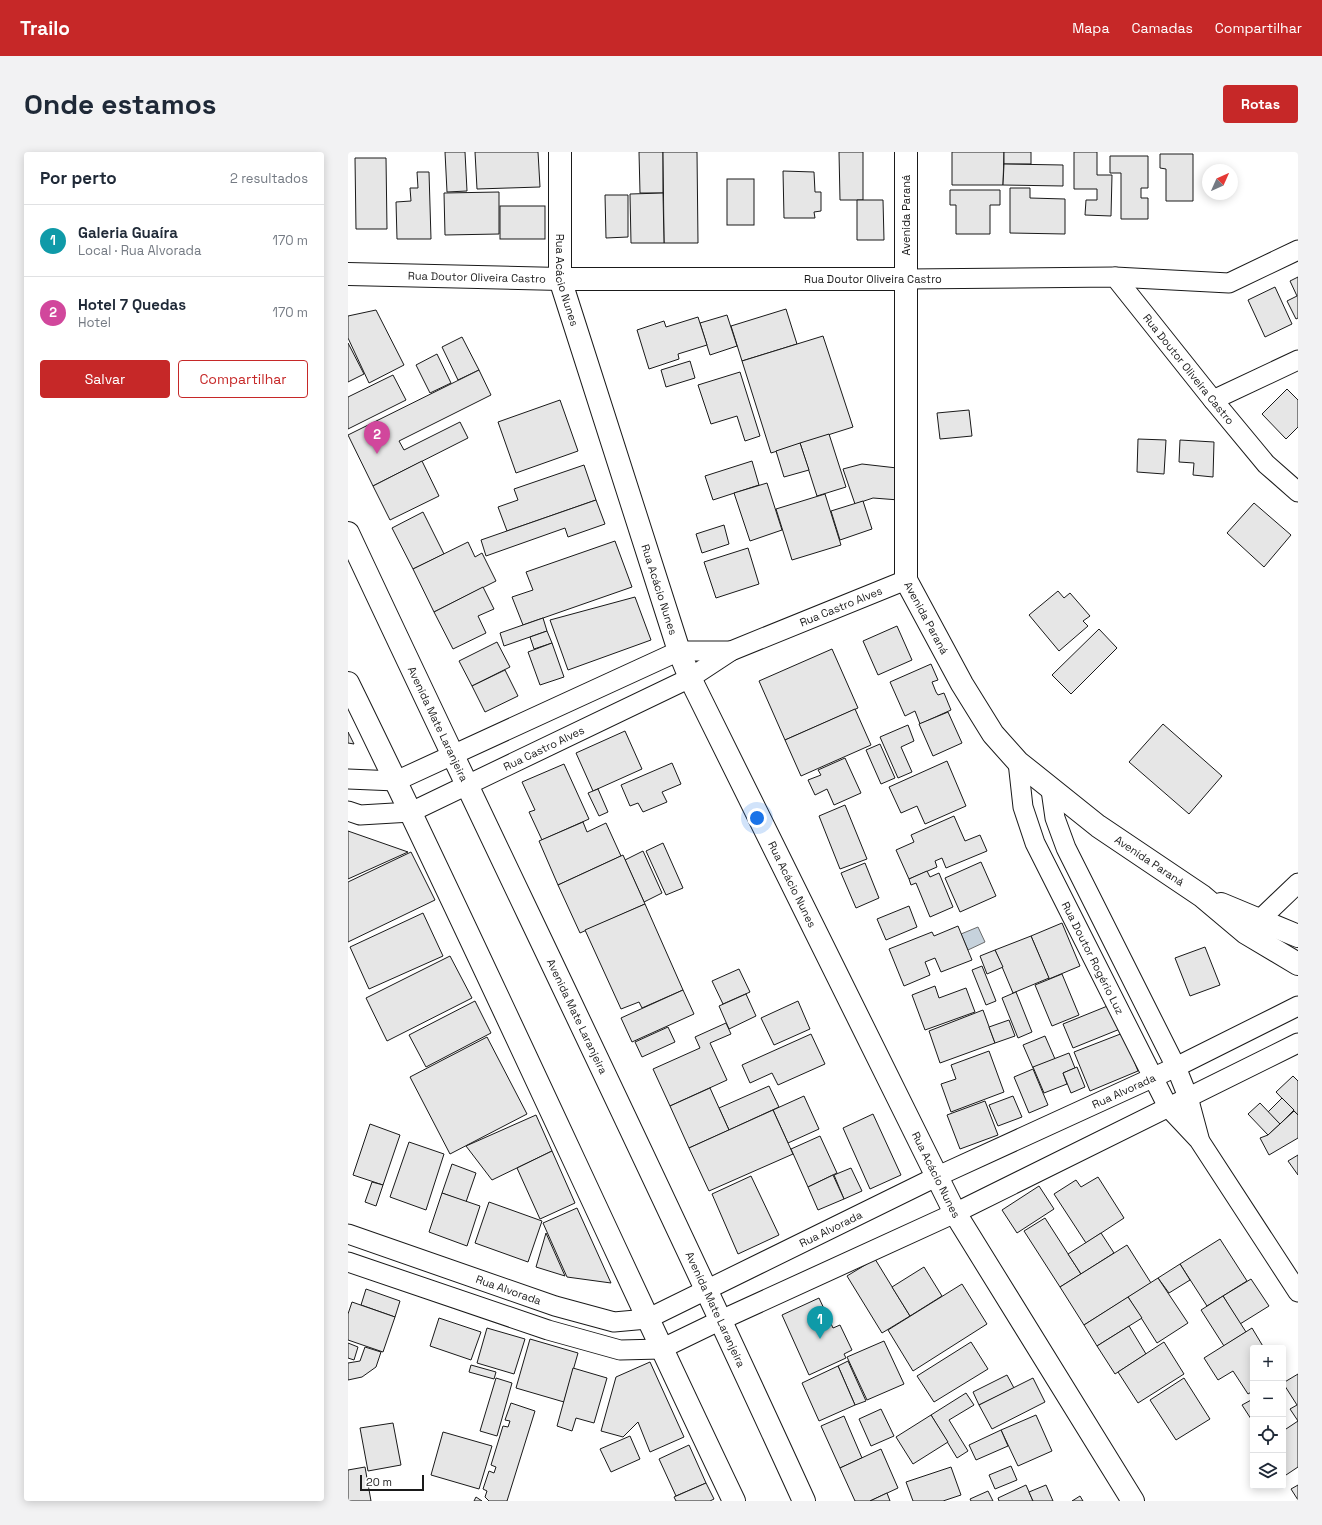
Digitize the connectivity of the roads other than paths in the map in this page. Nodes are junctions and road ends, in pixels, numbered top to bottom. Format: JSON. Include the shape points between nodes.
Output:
{"nodes":[{"id":1,"x":560,"y":152,"type":"edge"},
{"id":2,"x":906,"y":152,"type":"edge"},
{"id":3,"x":1298,"y":250,"type":"edge"},
{"id":4,"x":348,"y":274,"type":"edge"},
{"id":5,"x":1116,"y":277,"type":"junction"},
{"id":6,"x":560,"y":279,"type":"junction"},
{"id":7,"x":907,"y":279,"type":"junction"},
{"id":8,"x":1298,"y":360,"type":"edge"},
{"id":9,"x":1213,"y":400,"type":"junction"},
{"id":10,"x":1298,"y":492,"type":"edge"},
{"id":11,"x":348,"y":533,"type":"edge"},
{"id":12,"x":906,"y":580,"type":"junction"},
{"id":13,"x":679,"y":651,"type":"junction"},
{"id":14,"x":731,"y":651,"type":"junction"},
{"id":15,"x":690,"y":678,"type":"junction"},
{"id":16,"x":348,"y":683,"type":"edge"},
{"id":17,"x":452,"y":755,"type":"junction"},
{"id":18,"x":1018,"y":762,"type":"junction"},
{"id":19,"x":348,"y":779,"type":"edge"},
{"id":20,"x":396,"y":781,"type":"junction"},
{"id":21,"x":466,"y":785,"type":"junction"},
{"id":22,"x":1051,"y":790,"type":"junction"},
{"id":23,"x":348,"y":811,"type":"edge"},
{"id":24,"x":411,"y":812,"type":"junction"},
{"id":25,"x":1298,"y":883,"type":"edge"},
{"id":26,"x":1252,"y":926,"type":"junction"},
{"id":27,"x":1298,"y":936,"type":"edge"},
{"id":28,"x":1298,"y":964,"type":"edge"},
{"id":29,"x":1298,"y":1006,"type":"edge"},
{"id":30,"x":1298,"y":1043,"type":"edge"},
{"id":31,"x":1176,"y":1067,"type":"junction"},
{"id":32,"x":1152,"y":1077,"type":"junction"},
{"id":33,"x":1188,"y":1097,"type":"junction"},
{"id":34,"x":1168,"y":1107,"type":"junction"},
{"id":35,"x":1199,"y":1140,"type":"junction"},
{"id":36,"x":938,"y":1176,"type":"junction"},
{"id":37,"x":954,"y":1213,"type":"junction"},
{"id":38,"x":348,"y":1234,"type":"edge"},
{"id":39,"x":348,"y":1262,"type":"edge"},
{"id":40,"x":707,"y":1289,"type":"junction"},
{"id":41,"x":1298,"y":1292,"type":"edge"},
{"id":42,"x":555,"y":1306,"type":"junction"},
{"id":43,"x":647,"y":1319,"type":"junction"},
{"id":44,"x":721,"y":1320,"type":"junction"},
{"id":45,"x":548,"y":1330,"type":"junction"},
{"id":46,"x":661,"y":1349,"type":"junction"},
{"id":47,"x":734,"y":1501,"type":"edge"},
{"id":48,"x":804,"y":1501,"type":"edge"},
{"id":49,"x":1133,"y":1501,"type":"edge"}],
"edges":[{"from":1,"to":6,"type":"street","name":"Rua Acácio Nunes"},
{"from":2,"to":7,"type":"street","name":"Avenida Paraná"},
{"from":3,"to":5,"type":"street","via":[[1229,283]]},
{"from":4,"to":6,"type":"street","name":"Rua Doutor Oliveira Castro"},
{"from":5,"to":7,"type":"street","name":"Rua Doutor Oliveira Castro"},
{"from":5,"to":9,"type":"street","name":"Rua Doutor Oliveira Castro"},
{"from":6,"to":7,"type":"street","name":"Rua Doutor Oliveira Castro"},
{"from":6,"to":13,"type":"street","name":"Rua Acácio Nunes"},
{"from":7,"to":12,"type":"street","name":"Avenida Paraná"},
{"from":8,"to":9,"type":"street"},
{"from":9,"to":10,"type":"street","name":"Rua Doutor Oliveira Castro","via":[[1266,464]]},
{"from":11,"to":17,"type":"street","name":"Avenida Mate Laranjeira"},
{"from":12,"to":14,"type":"street","name":"Rua Castro Alves"},
{"from":12,"to":18,"type":"street","name":"Avenida Paraná","via":[[962,684],[993,734]]},
{"from":13,"to":14,"type":"street","name":"Rua Castro Alves"},
{"from":13,"to":15,"type":"street","name":"Rua Acácio Nunes"},
{"from":13,"to":17,"type":"street","name":"Rua Castro Alves"},
{"from":14,"to":15,"type":"street","name":"Rua Castro Alves"},
{"from":15,"to":21,"type":"street","name":"Rua Castro Alves"},
{"from":15,"to":36,"type":"street","name":"Rua Acácio Nunes"},
{"from":16,"to":20,"type":"street"},
{"from":17,"to":20,"type":"street","name":"Rua Castro Alves"},
{"from":17,"to":21,"type":"street","name":"Avenida Mate Laranjeira"},
{"from":18,"to":22,"type":"street","name":"Avenida Paraná"},
{"from":18,"to":32,"type":"street","name":"Rua Doutor Rogério Luz","via":[[1023,807],[1035,842]]},
{"from":19,"to":20,"type":"street","name":"Rua Castro Alves"},
{"from":20,"to":24,"type":"street"},
{"from":21,"to":24,"type":"street","name":"Rua Castro Alves"},
{"from":21,"to":40,"type":"street","name":"Avenida Mate Laranjeira"},
{"from":22,"to":26,"type":"street","name":"Avenida Paraná","via":[[1098,826],[1202,896]]},
{"from":22,"to":31,"type":"street","name":"Rua Doutor Rogério Luz","via":[[1056,818],[1066,848]]},
{"from":23,"to":24,"type":"street","name":"Rua Castro Alves","via":[[360,815]]},
{"from":24,"to":43,"type":"street"},
{"from":25,"to":26,"type":"street"},
{"from":26,"to":27,"type":"street","name":"Avenida Paraná"},
{"from":26,"to":28,"type":"street","name":"Avenida Paraná"},
{"from":29,"to":31,"type":"street","name":"Rua Alvorada"},
{"from":30,"to":33,"type":"street"},
{"from":31,"to":32,"type":"street","name":"Rua Alvorada"},
{"from":31,"to":33,"type":"street","name":"Rua Doutor Rogério Luz"},
{"from":32,"to":34,"type":"street","name":"Rua Doutor Rogério Luz"},
{"from":32,"to":36,"type":"street","name":"Rua Alvorada"},
{"from":33,"to":34,"type":"street"},
{"from":33,"to":35,"type":"street","name":"Rua Doutor Rogério Luz"},
{"from":34,"to":35,"type":"street","name":"Rua Doutor Rogério Luz"},
{"from":34,"to":37,"type":"street"},
{"from":35,"to":41,"type":"street","name":"Rua Doutor Rogério Luz"},
{"from":36,"to":37,"type":"street","name":"Rua Acácio Nunes"},
{"from":36,"to":40,"type":"street","name":"Rua Alvorada"},
{"from":37,"to":44,"type":"street"},
{"from":37,"to":49,"type":"street","name":"Rua Acácio Nunes"},
{"from":38,"to":42,"type":"street","name":"Rua Alvorada"},
{"from":39,"to":45,"type":"street"},
{"from":40,"to":43,"type":"street","name":"Rua Alvorada"},
{"from":40,"to":44,"type":"street","name":"Avenida Mate Laranjeira"},
{"from":42,"to":43,"type":"street","name":"Rua Alvorada","via":[[614,1322]]},
{"from":42,"to":45,"type":"street"},
{"from":43,"to":46,"type":"street"},
{"from":44,"to":46,"type":"street"},
{"from":44,"to":48,"type":"street","name":"Avenida Mate Laranjeira"},
{"from":45,"to":46,"type":"street","via":[[620,1350]]},
{"from":46,"to":47,"type":"street"}]}
